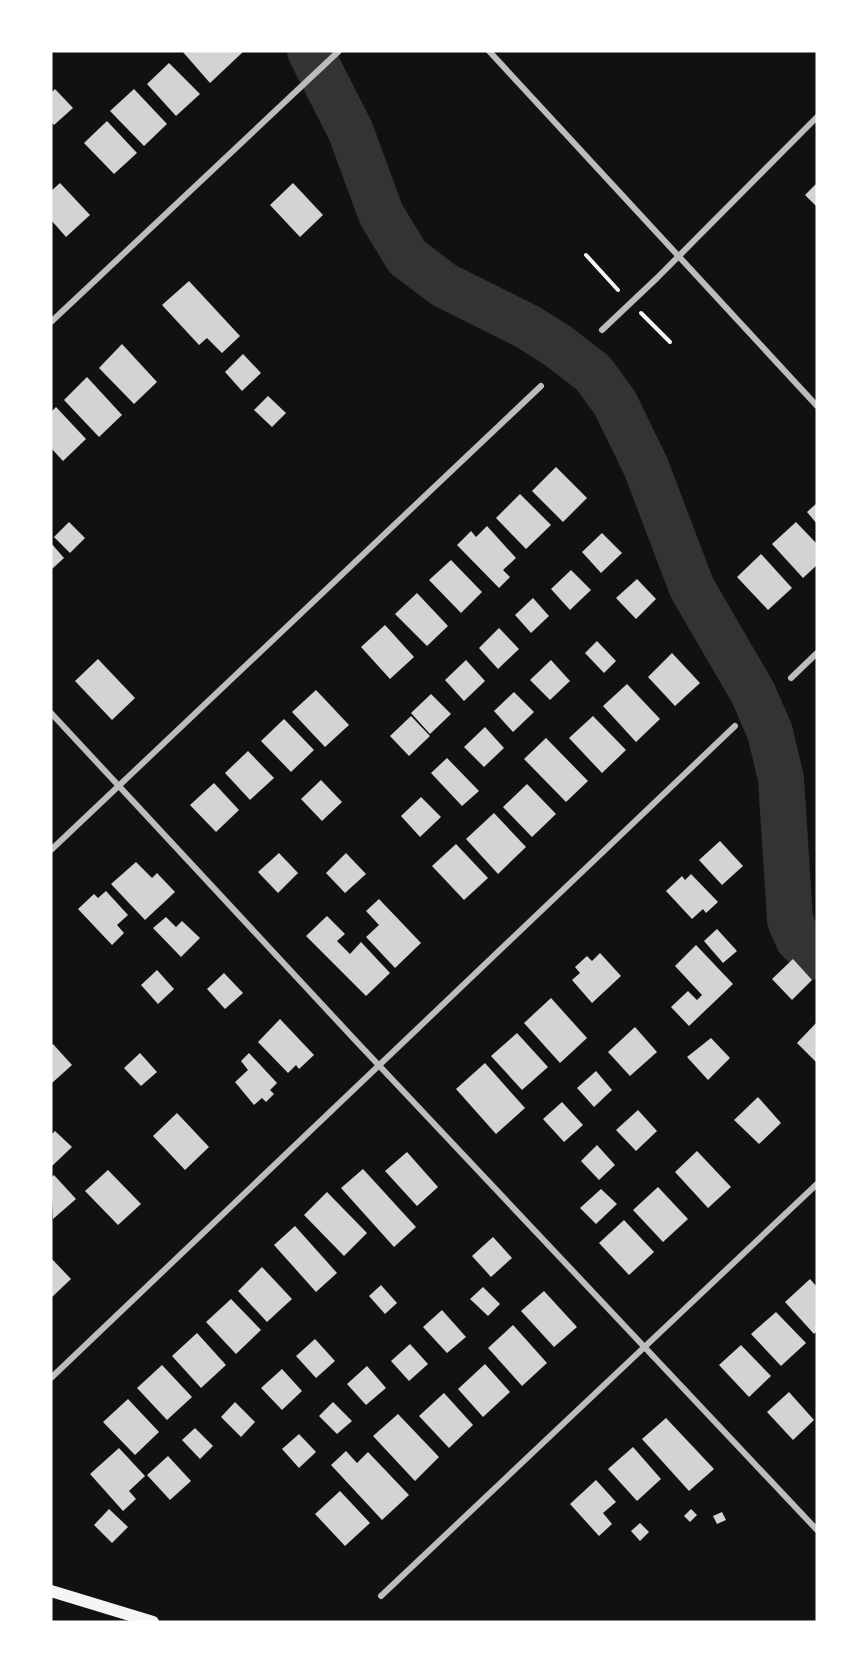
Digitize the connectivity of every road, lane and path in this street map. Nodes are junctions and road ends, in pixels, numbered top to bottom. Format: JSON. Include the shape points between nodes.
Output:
{"nodes":[{"id":1,"x":339,"y":51,"type":"edge"},
{"id":2,"x":489,"y":51,"type":"edge"},
{"id":3,"x":817,"y":117,"type":"edge"},
{"id":4,"x":586,"y":255,"type":"dead end"},
{"id":5,"x":680,"y":255,"type":"junction"},
{"id":6,"x":618,"y":290,"type":"dead end"},
{"id":7,"x":641,"y":312,"type":"dead end"},
{"id":8,"x":51,"y":322,"type":"edge"},
{"id":9,"x":602,"y":330,"type":"dead end"},
{"id":10,"x":670,"y":342,"type":"dead end"},
{"id":11,"x":541,"y":386,"type":"dead end"},
{"id":12,"x":817,"y":406,"type":"edge"},
{"id":13,"x":817,"y":653,"type":"edge"},
{"id":14,"x":791,"y":678,"type":"dead end"},
{"id":15,"x":51,"y":713,"type":"edge"},
{"id":16,"x":735,"y":726,"type":"dead end"},
{"id":17,"x":120,"y":785,"type":"junction"},
{"id":18,"x":51,"y":850,"type":"edge"},
{"id":19,"x":380,"y":1066,"type":"junction"},
{"id":20,"x":817,"y":1184,"type":"edge"},
{"id":21,"x":646,"y":1347,"type":"junction"},
{"id":22,"x":51,"y":1378,"type":"edge"},
{"id":23,"x":817,"y":1530,"type":"edge"},
{"id":24,"x":51,"y":1592,"type":"edge"},
{"id":25,"x":381,"y":1596,"type":"dead end"},
{"id":26,"x":153,"y":1622,"type":"edge"}],
"edges":[{"from":1,"to":8,"type":"street"},
{"from":2,"to":5,"type":"street"},
{"from":3,"to":5,"type":"street"},
{"from":4,"to":6,"type":"path"},
{"from":5,"to":9,"type":"street"},
{"from":5,"to":12,"type":"street"},
{"from":7,"to":10,"type":"path"},
{"from":11,"to":17,"type":"street"},
{"from":13,"to":14,"type":"street"},
{"from":15,"to":17,"type":"street"},
{"from":16,"to":19,"type":"street"},
{"from":17,"to":18,"type":"street"},
{"from":17,"to":19,"type":"street"},
{"from":19,"to":21,"type":"street"},
{"from":19,"to":22,"type":"street"},
{"from":20,"to":21,"type":"street"},
{"from":21,"to":23,"type":"street"},
{"from":21,"to":25,"type":"street"},
{"from":24,"to":26,"type":"main road"}]}
